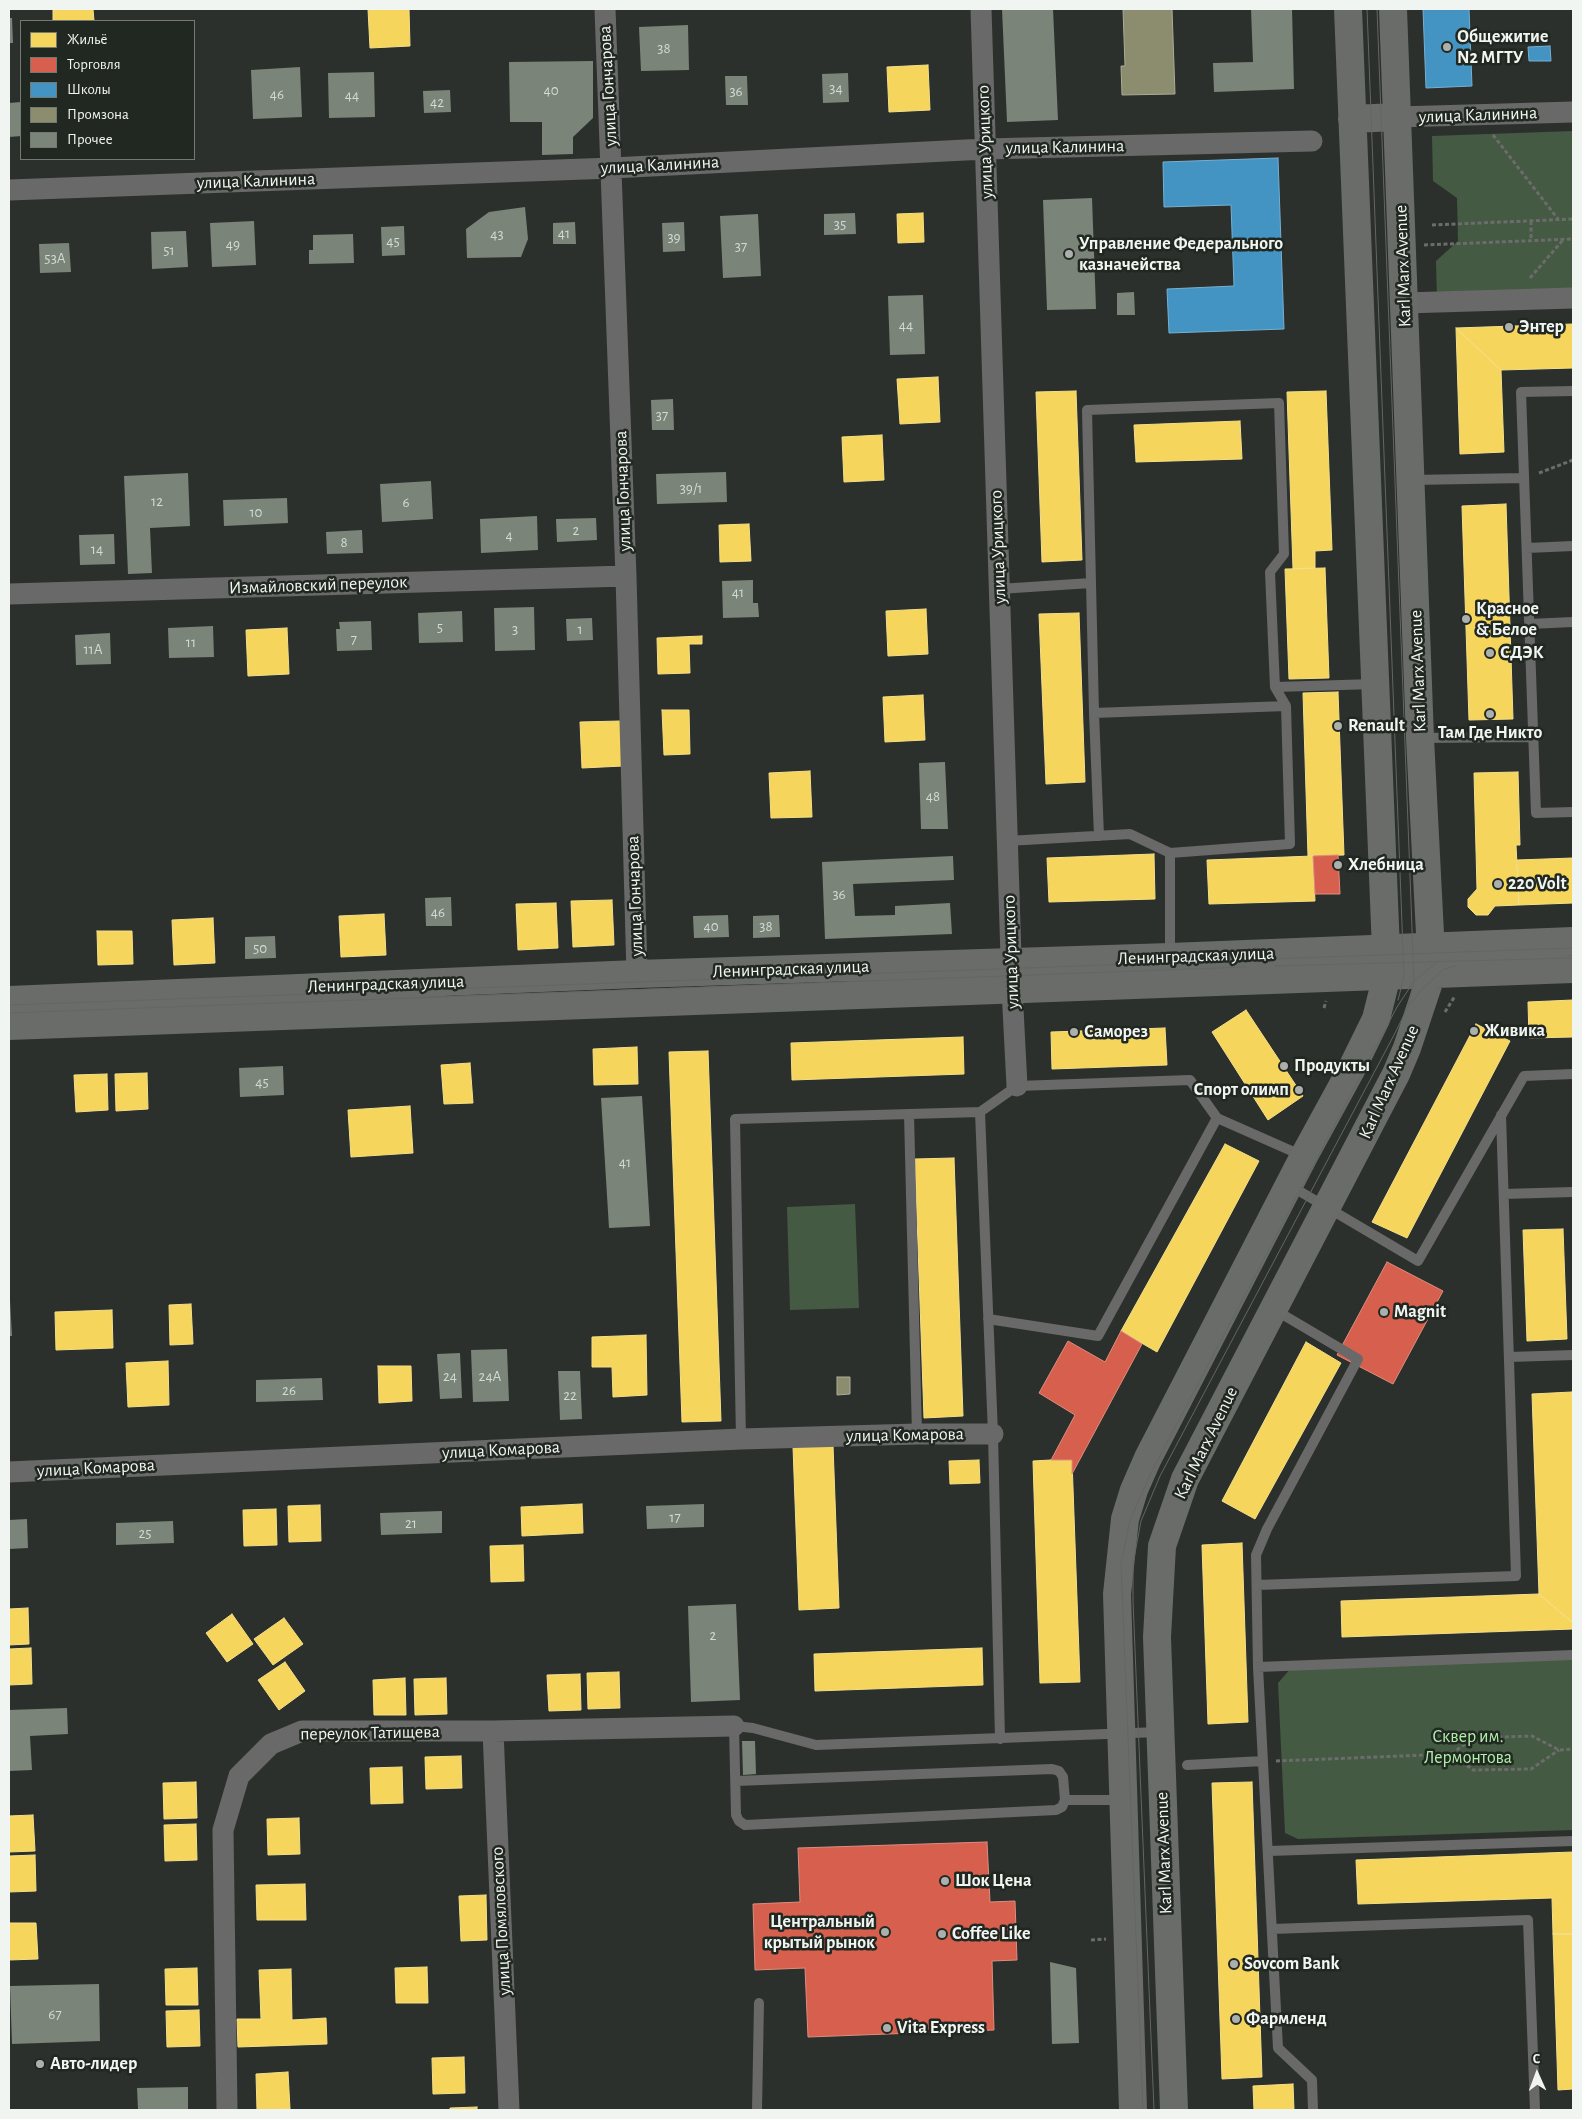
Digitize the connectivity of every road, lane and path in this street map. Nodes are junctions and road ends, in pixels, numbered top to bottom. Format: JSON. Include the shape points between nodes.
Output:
{"nodes":[{"id":1,"x":605,"y":9,"type":"edge"},
{"id":2,"x":982,"y":9,"type":"edge"},
{"id":3,"x":1348,"y":9,"type":"edge"},
{"id":4,"x":1393,"y":9,"type":"edge"},
{"id":5,"x":1573,"y":112,"type":"edge"},
{"id":6,"x":1478,"y":114,"type":"junction"},
{"id":7,"x":1397,"y":117,"type":"junction"},
{"id":8,"x":1352,"y":119,"type":"junction"},
{"id":9,"x":1312,"y":141,"type":"dead end"},
{"id":10,"x":985,"y":149,"type":"junction"},
{"id":11,"x":612,"y":168,"type":"junction"},
{"id":12,"x":9,"y":190,"type":"edge"},
{"id":13,"x":1573,"y":219,"type":"edge"},
{"id":14,"x":1558,"y":220,"type":"junction"},
{"id":15,"x":1531,"y":221,"type":"junction"},
{"id":16,"x":1432,"y":225,"type":"dead end"},
{"id":17,"x":1573,"y":238,"type":"edge"},
{"id":18,"x":1564,"y":239,"type":"junction"},
{"id":19,"x":1532,"y":240,"type":"junction"},
{"id":20,"x":1432,"y":245,"type":"dead end"},
{"id":21,"x":1573,"y":298,"type":"edge"},
{"id":22,"x":1511,"y":300,"type":"junction"},
{"id":23,"x":1404,"y":303,"type":"junction"},
{"id":24,"x":1573,"y":390,"type":"edge"},
{"id":25,"x":1573,"y":460,"type":"edge"},
{"id":26,"x":1524,"y":478,"type":"junction"},
{"id":27,"x":1411,"y":480,"type":"junction"},
{"id":28,"x":1573,"y":546,"type":"edge"},
{"id":29,"x":1526,"y":548,"type":"junction"},
{"id":30,"x":626,"y":576,"type":"junction"},
{"id":31,"x":1091,"y":583,"type":"junction"},
{"id":32,"x":999,"y":589,"type":"junction"},
{"id":33,"x":9,"y":594,"type":"edge"},
{"id":34,"x":1573,"y":622,"type":"edge"},
{"id":35,"x":1529,"y":624,"type":"junction"},
{"id":36,"x":1374,"y":684,"type":"junction"},
{"id":37,"x":1274,"y":687,"type":"junction"},
{"id":38,"x":1286,"y":706,"type":"junction"},
{"id":39,"x":1094,"y":713,"type":"junction"},
{"id":40,"x":1533,"y":737,"type":"junction"},
{"id":41,"x":1420,"y":738,"type":"junction"},
{"id":42,"x":1573,"y":812,"type":"edge"},
{"id":43,"x":1099,"y":836,"type":"junction"},
{"id":44,"x":1007,"y":841,"type":"junction"},
{"id":45,"x":1170,"y":852,"type":"junction"},
{"id":46,"x":1573,"y":941,"type":"edge"},
{"id":47,"x":1432,"y":946,"type":"junction"},
{"id":48,"x":1386,"y":948,"type":"junction"},
{"id":49,"x":1170,"y":957,"type":"junction"},
{"id":50,"x":1011,"y":962,"type":"junction"},
{"id":51,"x":1573,"y":969,"type":"edge"},
{"id":52,"x":637,"y":974,"type":"junction"},
{"id":53,"x":1432,"y":974,"type":"junction"},
{"id":54,"x":1387,"y":975,"type":"junction"},
{"id":55,"x":1012,"y":989,"type":"junction"},
{"id":56,"x":9,"y":1000,"type":"edge"},
{"id":57,"x":9,"y":1026,"type":"edge"},
{"id":58,"x":1573,"y":1074,"type":"edge"},
{"id":59,"x":1017,"y":1086,"type":"junction"},
{"id":60,"x":980,"y":1112,"type":"junction"},
{"id":61,"x":909,"y":1114,"type":"junction"},
{"id":62,"x":1501,"y":1115,"type":"junction"},
{"id":63,"x":1217,"y":1118,"type":"junction"},
{"id":64,"x":1304,"y":1156,"type":"junction"},
{"id":65,"x":1289,"y":1185,"type":"junction"},
{"id":66,"x":1573,"y":1192,"type":"edge"},
{"id":67,"x":1504,"y":1194,"type":"junction"},
{"id":68,"x":1328,"y":1207,"type":"junction"},
{"id":69,"x":1275,"y":1310,"type":"junction"},
{"id":70,"x":988,"y":1319,"type":"junction"},
{"id":71,"x":1573,"y":1355,"type":"edge"},
{"id":72,"x":1509,"y":1357,"type":"junction"},
{"id":73,"x":917,"y":1434,"type":"junction"},
{"id":74,"x":993,"y":1434,"type":"junction"},
{"id":75,"x":741,"y":1439,"type":"junction"},
{"id":76,"x":9,"y":1472,"type":"edge"},
{"id":77,"x":1257,"y":1585,"type":"junction"},
{"id":78,"x":1573,"y":1655,"type":"edge"},
{"id":79,"x":1258,"y":1667,"type":"junction"},
{"id":80,"x":734,"y":1726,"type":"junction"},
{"id":81,"x":493,"y":1731,"type":"junction"},
{"id":82,"x":1160,"y":1732,"type":"junction"},
{"id":83,"x":1120,"y":1733,"type":"junction"},
{"id":84,"x":1000,"y":1739,"type":"junction"},
{"id":85,"x":1573,"y":1749,"type":"edge"},
{"id":86,"x":1559,"y":1750,"type":"junction"},
{"id":87,"x":1451,"y":1754,"type":"junction"},
{"id":88,"x":1263,"y":1761,"type":"junction"},
{"id":89,"x":1187,"y":1765,"type":"dead end"},
{"id":90,"x":736,"y":1782,"type":"junction"},
{"id":91,"x":1064,"y":1800,"type":"junction"},
{"id":92,"x":1123,"y":1800,"type":"junction"},
{"id":93,"x":1573,"y":1840,"type":"edge"},
{"id":94,"x":1269,"y":1851,"type":"junction"},
{"id":95,"x":1272,"y":1929,"type":"junction"},
{"id":96,"x":759,"y":2003,"type":"dead end"},
{"id":97,"x":227,"y":2110,"type":"edge"},
{"id":98,"x":509,"y":2110,"type":"edge"},
{"id":99,"x":757,"y":2110,"type":"edge"},
{"id":100,"x":1133,"y":2110,"type":"edge"},
{"id":101,"x":1174,"y":2110,"type":"edge"},
{"id":102,"x":1313,"y":2110,"type":"edge"},
{"id":103,"x":1535,"y":2110,"type":"edge"}],
"edges":[{"from":1,"to":11,"type":"street","name":"улица Гончарова"},
{"from":2,"to":10,"type":"street","name":"улица Урицкого"},
{"from":3,"to":8,"type":"main road"},
{"from":4,"to":7,"type":"main road","name":"Karl Marx Avenue"},
{"from":5,"to":6,"type":"street","name":"улица Калинина"},
{"from":6,"to":7,"type":"street","name":"улица Калинина"},
{"from":6,"to":14,"type":"path"},
{"from":7,"to":8,"type":"main road","name":"улица Калинина"},
{"from":7,"to":23,"type":"main road","name":"Karl Marx Avenue"},
{"from":8,"to":36,"type":"main road"},
{"from":9,"to":10,"type":"street","name":"улица Калинина"},
{"from":10,"to":11,"type":"street","name":"улица Калинина"},
{"from":10,"to":32,"type":"street","name":"улица Урицкого"},
{"from":11,"to":12,"type":"street","name":"улица Калинина"},
{"from":11,"to":30,"type":"street","name":"улица Гончарова"},
{"from":13,"to":14,"type":"path"},
{"from":14,"to":15,"type":"path"},
{"from":15,"to":16,"type":"path"},
{"from":15,"to":19,"type":"path"},
{"from":17,"to":18,"type":"path"},
{"from":18,"to":19,"type":"path"},
{"from":18,"to":22,"type":"path"},
{"from":19,"to":20,"type":"path"},
{"from":21,"to":22,"type":"street"},
{"from":22,"to":23,"type":"street"},
{"from":23,"to":27,"type":"main road","name":"Karl Marx Avenue"},
{"from":24,"to":26,"type":"lane","via":[[1521,392]]},
{"from":25,"to":26,"type":"path"},
{"from":26,"to":27,"type":"lane"},
{"from":26,"to":29,"type":"lane"},
{"from":27,"to":41,"type":"main road","name":"Karl Marx Avenue"},
{"from":28,"to":29,"type":"lane"},
{"from":29,"to":35,"type":"lane"},
{"from":30,"to":33,"type":"street","name":"Измайловский переулок"},
{"from":30,"to":52,"type":"street","name":"улица Гончарова"},
{"from":31,"to":32,"type":"lane"},
{"from":31,"to":37,"type":"lane","via":[[1087,410],[1279,402],[1284,554],[1270,572]]},
{"from":31,"to":39,"type":"lane"},
{"from":32,"to":44,"type":"street","name":"улица Урицкого"},
{"from":34,"to":35,"type":"lane"},
{"from":35,"to":40,"type":"lane"},
{"from":36,"to":37,"type":"lane"},
{"from":36,"to":48,"type":"main road"},
{"from":37,"to":38,"type":"lane"},
{"from":38,"to":39,"type":"lane"},
{"from":38,"to":45,"type":"lane","via":[[1290,844]]},
{"from":39,"to":43,"type":"lane"},
{"from":40,"to":41,"type":"lane"},
{"from":40,"to":42,"type":"lane","via":[[1536,813]]},
{"from":41,"to":47,"type":"main road","name":"Karl Marx Avenue"},
{"from":43,"to":44,"type":"lane"},
{"from":43,"to":45,"type":"lane","via":[[1130,834]]},
{"from":44,"to":50,"type":"street","name":"улица Урицкого"},
{"from":45,"to":49,"type":"lane"},
{"from":46,"to":47,"type":"main road","name":"Ленинградская улица"},
{"from":47,"to":48,"type":"main road","name":"Ленинградская улица"},
{"from":47,"to":53,"type":"main road","name":"Karl Marx Avenue"},
{"from":48,"to":49,"type":"main road","name":"Ленинградская улица"},
{"from":48,"to":54,"type":"main road"},
{"from":49,"to":50,"type":"main road","name":"Ленинградская улица"},
{"from":50,"to":52,"type":"main road","name":"Ленинградская улица"},
{"from":50,"to":55,"type":"street","name":"улица Урицкого"},
{"from":51,"to":53,"type":"main road","name":"Ленинградская улица"},
{"from":52,"to":56,"type":"main road","name":"Ленинградская улица"},
{"from":53,"to":54,"type":"main road","name":"Ленинградская улица"},
{"from":53,"to":68,"type":"main road","name":"Karl Marx Avenue","via":[[1396,1074]]},
{"from":54,"to":55,"type":"main road","name":"Ленинградская улица"},
{"from":54,"to":64,"type":"main road","via":[[1376,1019]]},
{"from":55,"to":57,"type":"main road","name":"Ленинградская улица"},
{"from":55,"to":59,"type":"street","name":"улица Урицкого"},
{"from":58,"to":62,"type":"lane","via":[[1524,1076]]},
{"from":59,"to":60,"type":"lane"},
{"from":59,"to":63,"type":"lane","via":[[1190,1080]]},
{"from":60,"to":61,"type":"lane"},
{"from":60,"to":70,"type":"lane"},
{"from":61,"to":73,"type":"lane"},
{"from":61,"to":75,"type":"lane","via":[[735,1119]]},
{"from":62,"to":67,"type":"lane"},
{"from":62,"to":68,"type":"lane","via":[[1418,1261]]},
{"from":63,"to":64,"type":"lane"},
{"from":63,"to":70,"type":"lane","via":[[1098,1336]]},
{"from":64,"to":65,"type":"main road"},
{"from":65,"to":68,"type":"lane"},
{"from":65,"to":83,"type":"main road","via":[[1148,1458],[1125,1519],[1117,1594]]},
{"from":66,"to":67,"type":"lane"},
{"from":67,"to":72,"type":"lane"},
{"from":68,"to":69,"type":"main road","name":"Karl Marx Avenue"},
{"from":69,"to":77,"type":"lane","via":[[1358,1359],[1267,1529],[1256,1554]]},
{"from":69,"to":82,"type":"main road","name":"Karl Marx Avenue","via":[[1185,1479],[1162,1546],[1157,1637]]},
{"from":70,"to":74,"type":"lane"},
{"from":71,"to":72,"type":"lane"},
{"from":72,"to":77,"type":"lane","via":[[1516,1576]]},
{"from":73,"to":74,"type":"street","name":"улица Комарова"},
{"from":73,"to":75,"type":"street","name":"улица Комарова"},
{"from":74,"to":84,"type":"lane"},
{"from":75,"to":76,"type":"street","name":"улица Комарова"},
{"from":77,"to":79,"type":"lane"},
{"from":78,"to":79,"type":"lane"},
{"from":79,"to":88,"type":"lane"},
{"from":80,"to":81,"type":"street","name":"переулок Татищева"},
{"from":80,"to":84,"type":"lane","via":[[816,1745]]},
{"from":80,"to":90,"type":"lane"},
{"from":81,"to":97,"type":"street","name":"переулок Татищева","via":[[302,1731],[271,1744],[239,1776],[223,1830]]},
{"from":81,"to":98,"type":"street","name":"улица Помяловского"},
{"from":82,"to":83,"type":"lane"},
{"from":82,"to":101,"type":"main road","name":"Karl Marx Avenue"},
{"from":83,"to":84,"type":"lane"},
{"from":83,"to":92,"type":"main road"},
{"from":85,"to":86,"type":"path"},
{"from":86,"to":87,"type":"path","via":[[1532,1736],[1474,1738]]},
{"from":86,"to":87,"type":"path","via":[[1531,1768],[1473,1770]]},
{"from":87,"to":88,"type":"path"},
{"from":88,"to":89,"type":"lane"},
{"from":88,"to":94,"type":"lane"},
{"from":90,"to":91,"type":"lane","via":[[1052,1769],[1063,1777]]},
{"from":90,"to":91,"type":"lane","via":[[736,1815],[738,1821],[745,1825],[1056,1810],[1062,1807]]},
{"from":91,"to":92,"type":"lane"},
{"from":92,"to":100,"type":"main road"},
{"from":93,"to":94,"type":"lane"},
{"from":94,"to":95,"type":"lane"},
{"from":95,"to":102,"type":"lane","via":[[1278,2048],[1312,2080]]},
{"from":95,"to":103,"type":"lane","via":[[1528,1920]]},
{"from":96,"to":99,"type":"lane"}]}
